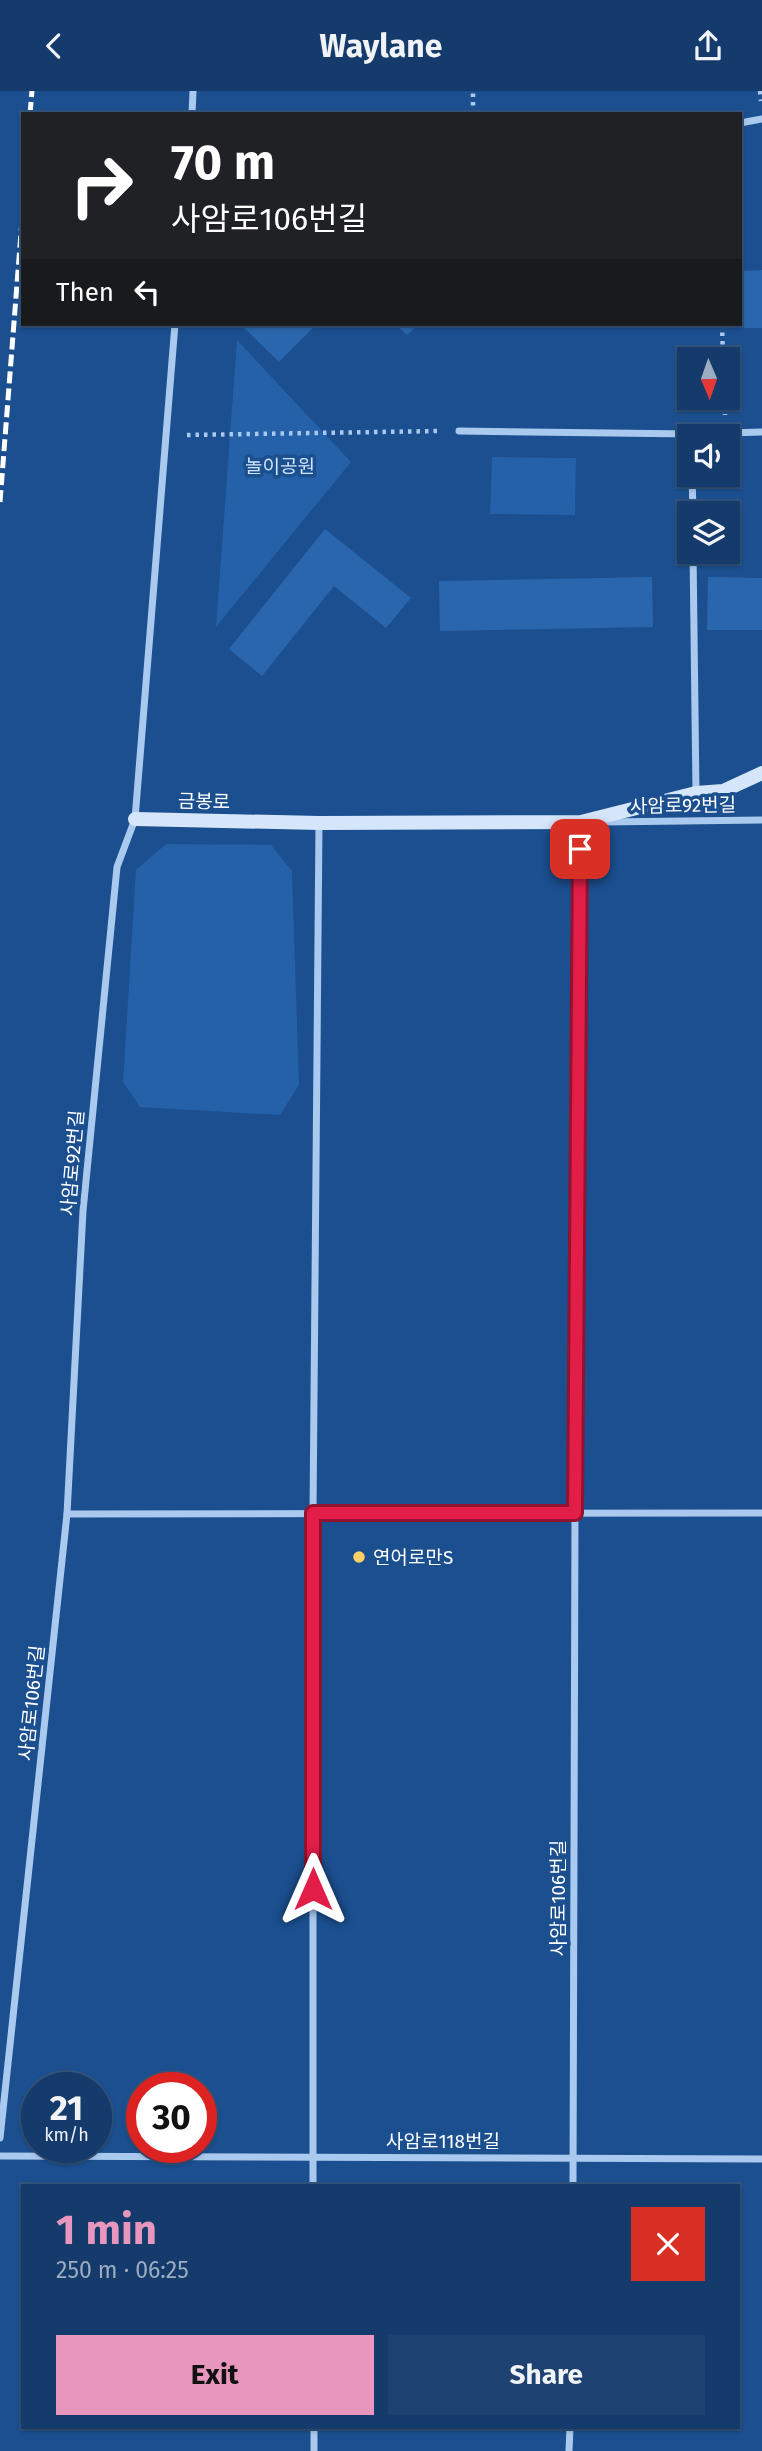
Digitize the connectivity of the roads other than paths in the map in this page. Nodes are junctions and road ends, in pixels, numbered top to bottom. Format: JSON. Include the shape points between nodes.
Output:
{"nodes":[{"id":1,"x":193,"y":91,"type":"edge"},
{"id":2,"x":192,"y":112,"type":"edge"},
{"id":3,"x":762,"y":119,"type":"edge"},
{"id":4,"x":742,"y":123,"type":"edge"},
{"id":5,"x":176,"y":326,"type":"edge"},
{"id":6,"x":459,"y":431,"type":"road end"},
{"id":7,"x":762,"y":432,"type":"edge"},
{"id":8,"x":740,"y":433,"type":"edge"},
{"id":9,"x":677,"y":435,"type":"edge"},
{"id":10,"x":693,"y":564,"type":"edge"},
{"id":11,"x":762,"y":773,"type":"edge"},
{"id":12,"x":696,"y":793,"type":"junction"},
{"id":13,"x":135,"y":818,"type":"junction"},
{"id":14,"x":762,"y":820,"type":"edge"},
{"id":15,"x":581,"y":822,"type":"junction"},
{"id":16,"x":319,"y":823,"type":"junction"},
{"id":17,"x":313,"y":1513,"type":"junction"},
{"id":18,"x":575,"y":1513,"type":"junction"},
{"id":19,"x":762,"y":1513,"type":"edge"},
{"id":20,"x":67,"y":1514,"type":"junction"},
{"id":21,"x":0,"y":2138,"type":"edge"},
{"id":22,"x":0,"y":2156,"type":"edge"},
{"id":23,"x":313,"y":2157,"type":"junction"},
{"id":24,"x":573,"y":2157,"type":"junction"},
{"id":25,"x":762,"y":2159,"type":"edge"},
{"id":26,"x":313,"y":2184,"type":"edge"},
{"id":27,"x":573,"y":2184,"type":"edge"},
{"id":28,"x":314,"y":2429,"type":"edge"},
{"id":29,"x":570,"y":2429,"type":"edge"},
{"id":30,"x":314,"y":2451,"type":"edge"},
{"id":31,"x":569,"y":2451,"type":"edge"}],
"edges":[{"from":1,"to":2,"type":"street"},
{"from":3,"to":4,"type":"street"},
{"from":5,"to":13,"type":"street"},
{"from":6,"to":9,"type":"street"},
{"from":7,"to":8,"type":"street"},
{"from":10,"to":12,"type":"street"},
{"from":11,"to":12,"type":"street","name":"금봉로","via":[[723,791]]},
{"from":12,"to":15,"type":"street","name":"금봉로"},
{"from":13,"to":16,"type":"street","name":"금봉로"},
{"from":13,"to":20,"type":"street","name":"사암로92번길","via":[[117,867],[85,1184]]},
{"from":14,"to":15,"type":"street","name":"사암로92번길"},
{"from":15,"to":16,"type":"street","name":"금봉로"},
{"from":15,"to":18,"type":"street"},
{"from":16,"to":17,"type":"street"},
{"from":17,"to":18,"type":"street"},
{"from":17,"to":20,"type":"street"},
{"from":17,"to":23,"type":"street"},
{"from":18,"to":19,"type":"street"},
{"from":18,"to":24,"type":"street","name":"사암로106번길"},
{"from":20,"to":21,"type":"street","name":"사암로106번길"},
{"from":22,"to":23,"type":"street","name":"사암로118번길"},
{"from":23,"to":24,"type":"street","name":"사암로118번길"},
{"from":23,"to":26,"type":"street"},
{"from":24,"to":25,"type":"street","name":"사암로118번길"},
{"from":24,"to":27,"type":"street"},
{"from":28,"to":30,"type":"street"},
{"from":29,"to":31,"type":"street"}]}
